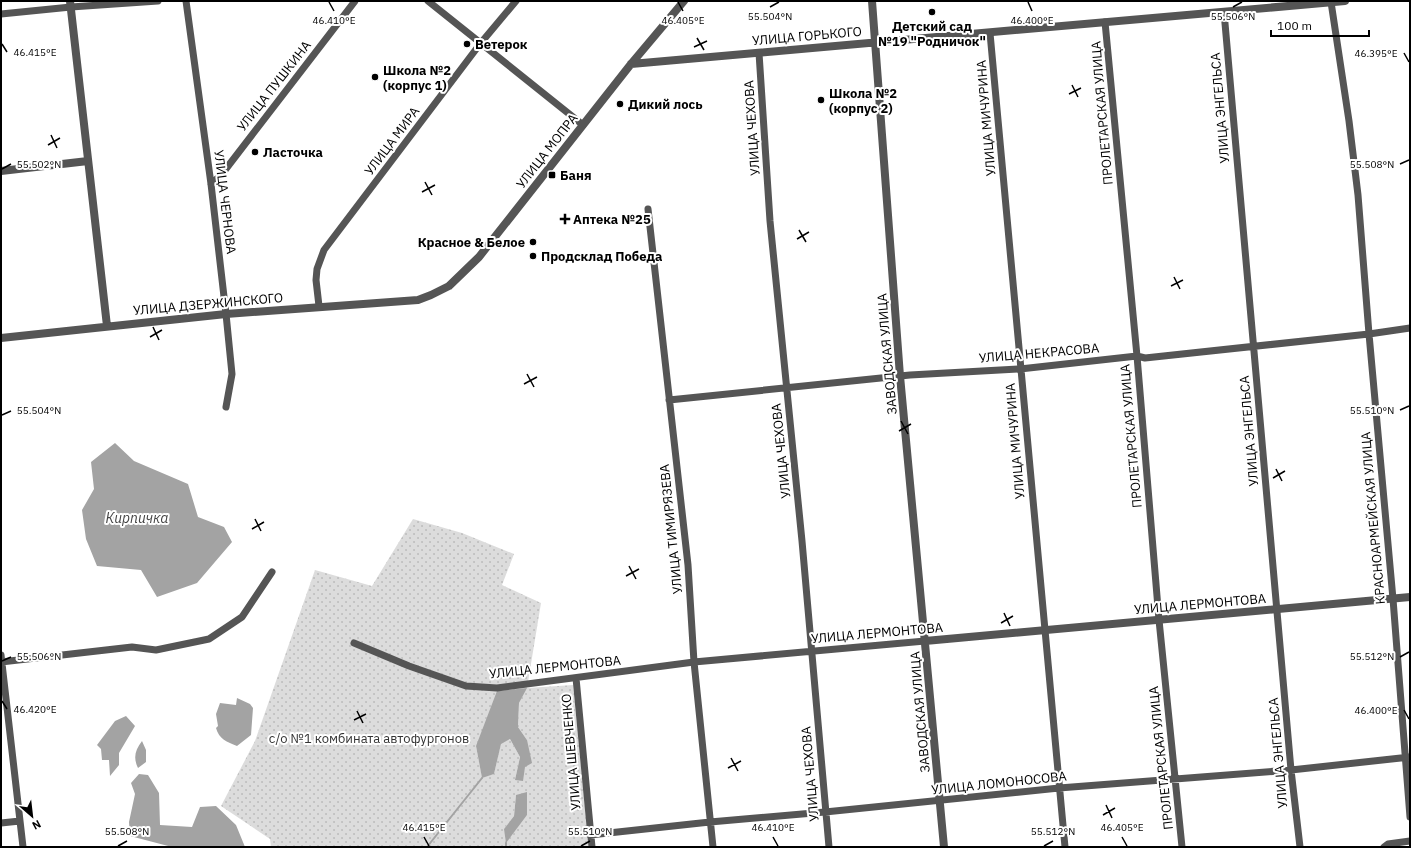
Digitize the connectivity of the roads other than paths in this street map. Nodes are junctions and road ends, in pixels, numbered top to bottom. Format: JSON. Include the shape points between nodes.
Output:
{"nodes":[{"id":1,"x":158,"y":1,"type":"edge"},
{"id":2,"x":186,"y":1,"type":"edge"},
{"id":3,"x":355,"y":1,"type":"edge"},
{"id":4,"x":428,"y":1,"type":"edge"},
{"id":5,"x":516,"y":1,"type":"edge"},
{"id":6,"x":684,"y":1,"type":"edge"},
{"id":7,"x":872,"y":1,"type":"edge"},
{"id":8,"x":1345,"y":1,"type":"edge"},
{"id":9,"x":1331,"y":2,"type":"junction"},
{"id":10,"x":71,"y":4,"type":"edge"},
{"id":11,"x":1224,"y":12,"type":"junction"},
{"id":12,"x":1,"y":14,"type":"edge"},
{"id":13,"x":1105,"y":22,"type":"junction"},
{"id":14,"x":990,"y":32,"type":"junction"},
{"id":15,"x":875,"y":42,"type":"junction"},
{"id":16,"x":480,"y":44,"type":"junction"},
{"id":17,"x":759,"y":53,"type":"junction"},
{"id":18,"x":631,"y":64,"type":"junction"},
{"id":19,"x":583,"y":125,"type":"junction"},
{"id":20,"x":88,"y":161,"type":"junction"},
{"id":21,"x":1,"y":171,"type":"edge"},
{"id":22,"x":211,"y":184,"type":"junction"},
{"id":23,"x":648,"y":210,"type":"dead end"},
{"id":24,"x":418,"y":300,"type":"joint"},
{"id":25,"x":319,"y":306,"type":"junction"},
{"id":26,"x":226,"y":314,"type":"junction"},
{"id":27,"x":107,"y":326,"type":"junction"},
{"id":28,"x":1410,"y":328,"type":"edge"},
{"id":29,"x":1369,"y":334,"type":"junction"},
{"id":30,"x":1,"y":338,"type":"edge"},
{"id":31,"x":1253,"y":346,"type":"junction"},
{"id":32,"x":1137,"y":356,"type":"junction"},
{"id":33,"x":1020,"y":369,"type":"junction"},
{"id":34,"x":900,"y":376,"type":"junction"},
{"id":35,"x":787,"y":388,"type":"junction"},
{"id":36,"x":669,"y":400,"type":"junction"},
{"id":37,"x":226,"y":407,"type":"dead end"},
{"id":38,"x":272,"y":572,"type":"dead end"},
{"id":39,"x":1410,"y":597,"type":"edge"},
{"id":40,"x":1393,"y":599,"type":"junction"},
{"id":41,"x":1278,"y":609,"type":"junction"},
{"id":42,"x":1159,"y":620,"type":"junction"},
{"id":43,"x":1045,"y":631,"type":"junction"},
{"id":44,"x":925,"y":641,"type":"junction"},
{"id":45,"x":354,"y":643,"type":"dead end"},
{"id":46,"x":811,"y":651,"type":"junction"},
{"id":47,"x":1,"y":659,"type":"edge"},
{"id":48,"x":694,"y":662,"type":"junction"},
{"id":49,"x":576,"y":678,"type":"junction"},
{"id":50,"x":1407,"y":757,"type":"edge"},
{"id":51,"x":1291,"y":770,"type":"junction"},
{"id":52,"x":1176,"y":780,"type":"junction"},
{"id":53,"x":1059,"y":788,"type":"junction"},
{"id":54,"x":940,"y":801,"type":"junction"},
{"id":55,"x":825,"y":812,"type":"junction"},
{"id":56,"x":1410,"y":817,"type":"edge"},
{"id":57,"x":20,"y":821,"type":"junction"},
{"id":58,"x":710,"y":822,"type":"junction"},
{"id":59,"x":1,"y":823,"type":"edge"},
{"id":60,"x":590,"y":835,"type":"junction"},
{"id":61,"x":1410,"y":841,"type":"edge"},
{"id":62,"x":23,"y":847,"type":"edge"},
{"id":63,"x":592,"y":847,"type":"edge"},
{"id":64,"x":713,"y":847,"type":"edge"},
{"id":65,"x":829,"y":847,"type":"edge"},
{"id":66,"x":944,"y":847,"type":"edge"},
{"id":67,"x":1065,"y":847,"type":"edge"},
{"id":68,"x":1182,"y":847,"type":"edge"},
{"id":69,"x":1300,"y":847,"type":"edge"},
{"id":70,"x":1384,"y":847,"type":"edge"}],
"edges":[{"from":1,"to":10,"type":"street"},
{"from":2,"to":22,"type":"street","name":"УЛИЦА ЧЕРНОВА"},
{"from":3,"to":22,"type":"street","name":"УЛИЦА ПУШКИНА","via":[[222,174]]},
{"from":4,"to":16,"type":"street"},
{"from":5,"to":16,"type":"street","name":"УЛИЦА МИРА"},
{"from":6,"to":18,"type":"street","name":"УЛИЦА МОПРА"},
{"from":7,"to":15,"type":"street","name":"ЗАВОДСКАЯ УЛИЦА"},
{"from":8,"to":9,"type":"street","name":"УЛИЦА ГОРЬКОГО"},
{"from":9,"to":11,"type":"street","name":"УЛИЦА ГОРЬКОГО"},
{"from":9,"to":29,"type":"street","name":"КРАСНОАРМЕЙСКАЯ УЛИЦА","via":[[1358,195]]},
{"from":10,"to":12,"type":"street"},
{"from":10,"to":20,"type":"street"},
{"from":11,"to":13,"type":"street","name":"УЛИЦА ГОРЬКОГО"},
{"from":11,"to":31,"type":"street","name":"УЛИЦА ЭНГЕЛЬСА"},
{"from":13,"to":14,"type":"street","name":"УЛИЦА ГОРЬКОГО"},
{"from":13,"to":32,"type":"street","name":"ПРОЛЕТАРСКАЯ УЛИЦА"},
{"from":14,"to":15,"type":"street","name":"УЛИЦА ГОРЬКОГО"},
{"from":14,"to":33,"type":"street","name":"УЛИЦА МИЧУРИНА"},
{"from":15,"to":17,"type":"street","name":"УЛИЦА ГОРЬКОГО"},
{"from":15,"to":34,"type":"street","name":"ЗАВОДСКАЯ УЛИЦА"},
{"from":16,"to":19,"type":"street"},
{"from":16,"to":25,"type":"street","name":"УЛИЦА МИРА","via":[[324,250],[316,280]]},
{"from":17,"to":18,"type":"street","name":"УЛИЦА ГОРЬКОГО"},
{"from":17,"to":35,"type":"street","name":"УЛИЦА ЧЕХОВА","via":[[770,221]]},
{"from":18,"to":19,"type":"street","name":"УЛИЦА МОПРА"},
{"from":19,"to":24,"type":"street","name":"УЛИЦА МОПРА","via":[[479,257],[449,286]]},
{"from":20,"to":21,"type":"street"},
{"from":20,"to":27,"type":"street"},
{"from":22,"to":26,"type":"street","name":"УЛИЦА ЧЕРНОВА"},
{"from":23,"to":36,"type":"street","name":"УЛИЦА ТИМИРЯЗЕВА"},
{"from":24,"to":25,"type":"street","name":"УЛИЦА ДЗЕРЖИНСКОГО"},
{"from":25,"to":26,"type":"street","name":"УЛИЦА ДЗЕРЖИНСКОГО"},
{"from":26,"to":27,"type":"street","name":"УЛИЦА ДЗЕРЖИНСКОГО"},
{"from":26,"to":37,"type":"street","name":"УЛИЦА ЧЕРНОВА","via":[[232,374]]},
{"from":27,"to":30,"type":"street","name":"УЛИЦА ДЗЕРЖИНСКОГО"},
{"from":28,"to":29,"type":"street","name":"УЛИЦА НЕКРАСОВА"},
{"from":29,"to":31,"type":"street","name":"УЛИЦА НЕКРАСОВА"},
{"from":29,"to":40,"type":"street","name":"КРАСНОАРМЕЙСКАЯ УЛИЦА"},
{"from":31,"to":32,"type":"street","name":"УЛИЦА НЕКРАСОВА","via":[[1145,358]]},
{"from":31,"to":41,"type":"street","name":"УЛИЦА ЭНГЕЛЬСА"},
{"from":32,"to":33,"type":"street","name":"УЛИЦА НЕКРАСОВА"},
{"from":32,"to":42,"type":"street","name":"ПРОЛЕТАРСКАЯ УЛИЦА"},
{"from":33,"to":34,"type":"street","name":"УЛИЦА НЕКРАСОВА"},
{"from":33,"to":43,"type":"street","name":"УЛИЦА МИЧУРИНА"},
{"from":34,"to":35,"type":"street","name":"УЛИЦА НЕКРАСОВА"},
{"from":34,"to":44,"type":"street","name":"ЗАВОДСКАЯ УЛИЦА"},
{"from":35,"to":36,"type":"street","name":"УЛИЦА НЕКРАСОВА"},
{"from":35,"to":46,"type":"street","name":"УЛИЦА ЧЕХОВА"},
{"from":36,"to":48,"type":"street","name":"УЛИЦА ТИМИРЯЗЕВА","via":[[688,565]]},
{"from":38,"to":47,"type":"street","via":[[242,617],[209,639],[156,650],[132,647]]},
{"from":39,"to":40,"type":"street","name":"УЛИЦА ЛЕРМОНТОВА"},
{"from":40,"to":41,"type":"street","name":"УЛИЦА ЛЕРМОНТОВА"},
{"from":40,"to":50,"type":"street","name":"КРАСНОАРМЕЙСКАЯ УЛИЦА"},
{"from":41,"to":42,"type":"street","name":"УЛИЦА ЛЕРМОНТОВА"},
{"from":41,"to":51,"type":"street","name":"УЛИЦА ЭНГЕЛЬСА"},
{"from":42,"to":43,"type":"street","name":"УЛИЦА ЛЕРМОНТОВА"},
{"from":42,"to":52,"type":"street","name":"ПРОЛЕТАРСКАЯ УЛИЦА"},
{"from":43,"to":44,"type":"street","name":"УЛИЦА ЛЕРМОНТОВА"},
{"from":43,"to":53,"type":"street","name":"УЛИЦА МИЧУРИНА"},
{"from":44,"to":46,"type":"street","name":"УЛИЦА ЛЕРМОНТОВА"},
{"from":44,"to":54,"type":"street","name":"ЗАВОДСКАЯ УЛИЦА"},
{"from":45,"to":49,"type":"street","name":"УЛИЦА ЛЕРМОНТОВА","via":[[466,686],[497,688]]},
{"from":46,"to":48,"type":"street","name":"УЛИЦА ЛЕРМОНТОВА"},
{"from":46,"to":55,"type":"street","name":"УЛИЦА ЧЕХОВА"},
{"from":47,"to":57,"type":"street"},
{"from":48,"to":49,"type":"street","name":"УЛИЦА ЛЕРМОНТОВА"},
{"from":48,"to":58,"type":"street","name":"УЛИЦА ТИМИРЯЗЕВА"},
{"from":49,"to":60,"type":"street","name":"УЛИЦА ШЕВЧЕНКО"},
{"from":50,"to":51,"type":"street","name":"УЛИЦА ЛОМОНОСОВА"},
{"from":50,"to":56,"type":"street","name":"КРАСНОАРМЕЙСКАЯ УЛИЦА"},
{"from":51,"to":52,"type":"street","name":"УЛИЦА ЛОМОНОСОВА"},
{"from":51,"to":69,"type":"street","name":"УЛИЦА ЭНГЕЛЬСА"},
{"from":52,"to":53,"type":"street","name":"УЛИЦА ЛОМОНОСОВА"},
{"from":52,"to":68,"type":"street","name":"ПРОЛЕТАРСКАЯ УЛИЦА"},
{"from":53,"to":54,"type":"street","name":"УЛИЦА ЛОМОНОСОВА"},
{"from":53,"to":67,"type":"street","name":"УЛИЦА МИЧУРИНА"},
{"from":54,"to":55,"type":"street","name":"УЛИЦА ЛОМОНОСОВА"},
{"from":54,"to":66,"type":"street","name":"ЗАВОДСКАЯ УЛИЦА"},
{"from":55,"to":58,"type":"street","name":"УЛИЦА ЛОМОНОСОВА"},
{"from":55,"to":65,"type":"street","name":"УЛИЦА ЧЕХОВА"},
{"from":57,"to":59,"type":"street"},
{"from":57,"to":62,"type":"street"},
{"from":58,"to":60,"type":"street","name":"УЛИЦА ЛОМОНОСОВА"},
{"from":58,"to":64,"type":"street","name":"УЛИЦА ТИМИРЯЗЕВА"},
{"from":60,"to":63,"type":"street","name":"УЛИЦА ШЕВЧЕНКО"},
{"from":61,"to":70,"type":"street","via":[[1388,844]]}]}
